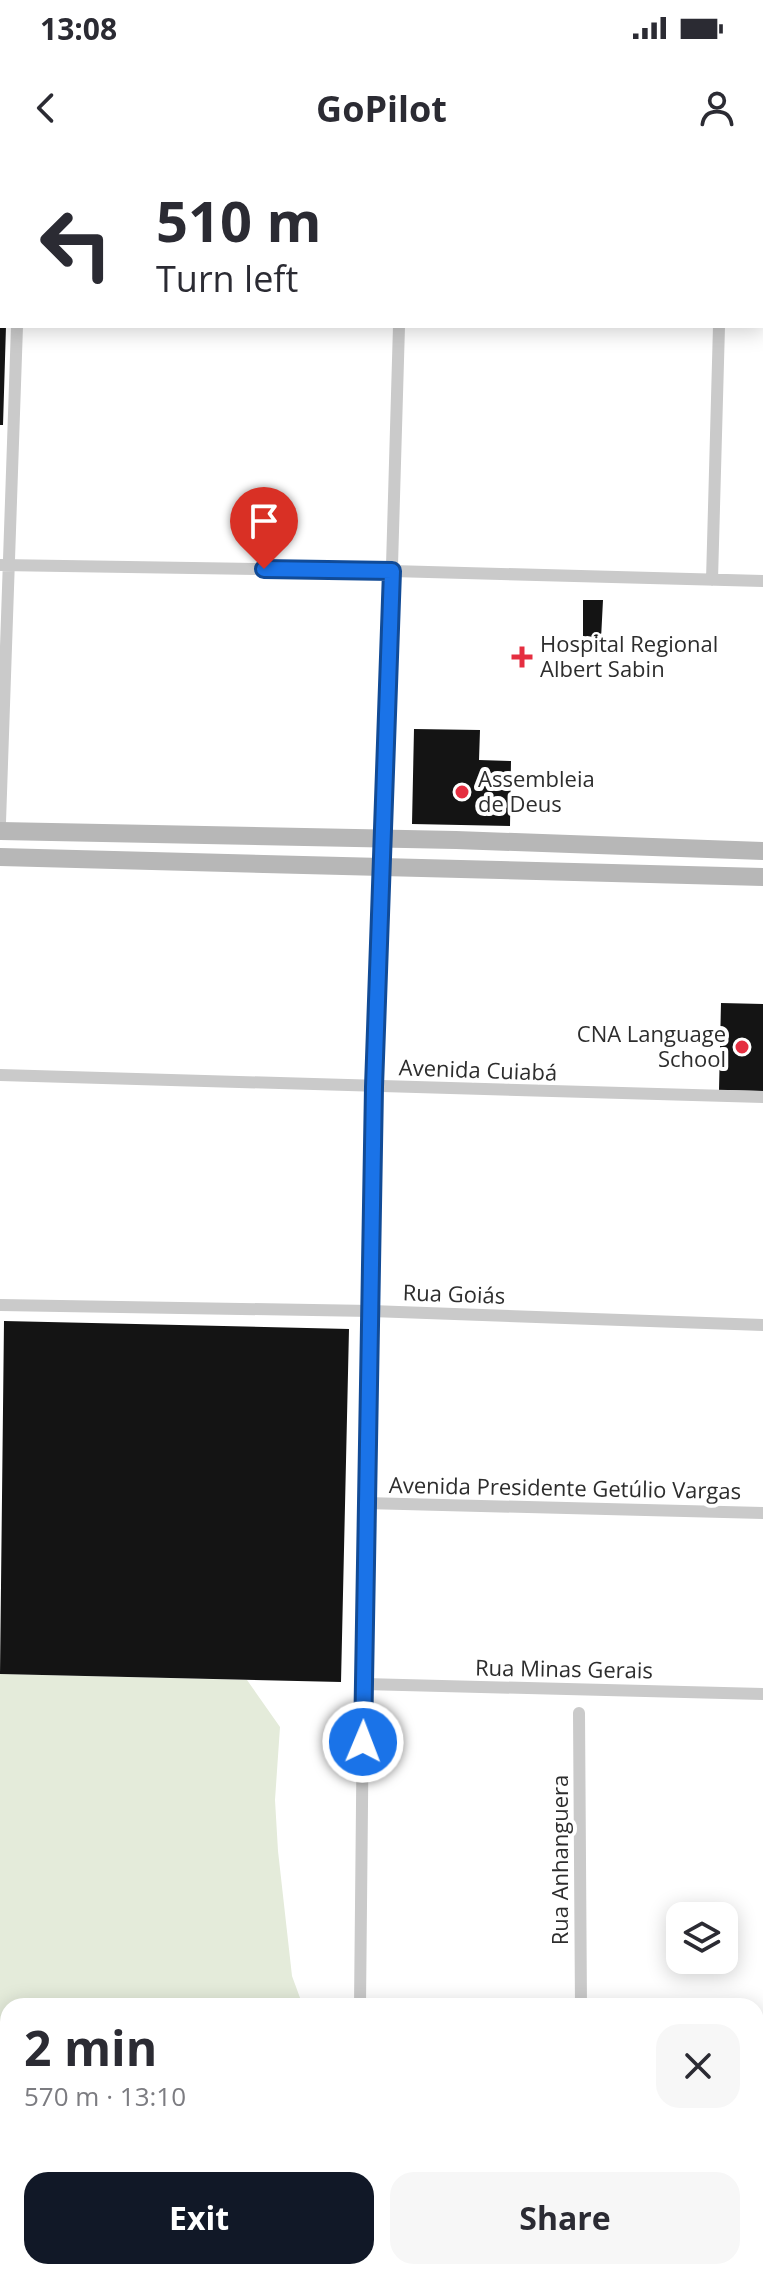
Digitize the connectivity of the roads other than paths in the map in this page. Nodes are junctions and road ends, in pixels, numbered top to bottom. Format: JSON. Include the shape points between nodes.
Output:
{"nodes":[{"id":1,"x":17,"y":328,"type":"edge"},
{"id":2,"x":399,"y":328,"type":"edge"},
{"id":3,"x":719,"y":328,"type":"edge"},
{"id":4,"x":5,"y":565,"type":"edge"},
{"id":5,"x":392,"y":571,"type":"junction"},
{"id":6,"x":712,"y":580,"type":"junction"},
{"id":7,"x":763,"y":581,"type":"edge"},
{"id":8,"x":0,"y":822,"type":"edge"},
{"id":9,"x":0,"y":831,"type":"edge"},
{"id":10,"x":384,"y":839,"type":"junction"},
{"id":11,"x":538,"y":843,"type":"junction"},
{"id":12,"x":763,"y":851,"type":"edge"},
{"id":13,"x":0,"y":857,"type":"edge"},
{"id":14,"x":383,"y":866,"type":"junction"},
{"id":15,"x":538,"y":871,"type":"junction"},
{"id":16,"x":763,"y":877,"type":"edge"},
{"id":17,"x":0,"y":1075,"type":"edge"},
{"id":18,"x":374,"y":1087,"type":"junction"},
{"id":19,"x":763,"y":1097,"type":"edge"},
{"id":20,"x":0,"y":1305,"type":"edge"},
{"id":21,"x":371,"y":1311,"type":"junction"},
{"id":22,"x":763,"y":1325,"type":"edge"},
{"id":23,"x":365,"y":1503,"type":"junction"},
{"id":24,"x":763,"y":1513,"type":"edge"},
{"id":25,"x":364,"y":1684,"type":"junction"},
{"id":26,"x":763,"y":1694,"type":"edge"},
{"id":27,"x":579,"y":1713,"type":"dead end"},
{"id":28,"x":360,"y":1998,"type":"edge"},
{"id":29,"x":581,"y":1998,"type":"edge"}],
"edges":[{"from":1,"to":4,"type":"street"},
{"from":2,"to":5,"type":"street"},
{"from":3,"to":6,"type":"street"},
{"from":4,"to":5,"type":"street"},
{"from":4,"to":8,"type":"street"},
{"from":5,"to":6,"type":"street"},
{"from":5,"to":10,"type":"street"},
{"from":6,"to":7,"type":"street"},
{"from":9,"to":10,"type":"street"},
{"from":10,"to":11,"type":"street"},
{"from":10,"to":14,"type":"street"},
{"from":11,"to":12,"type":"street"},
{"from":11,"to":15,"type":"street"},
{"from":13,"to":14,"type":"street"},
{"from":14,"to":15,"type":"street"},
{"from":14,"to":18,"type":"street"},
{"from":15,"to":16,"type":"street"},
{"from":17,"to":18,"type":"street","name":"Avenida Cuiabá"},
{"from":18,"to":19,"type":"street","name":"Avenida Cuiabá"},
{"from":18,"to":21,"type":"street"},
{"from":20,"to":21,"type":"street","name":"Rua Goiás"},
{"from":21,"to":22,"type":"street","name":"Rua Goiás"},
{"from":21,"to":23,"type":"street"},
{"from":23,"to":24,"type":"street","name":"Avenida Presidente Getúlio Vargas"},
{"from":23,"to":25,"type":"street"},
{"from":25,"to":26,"type":"street","name":"Rua Minas Gerais"},
{"from":25,"to":28,"type":"street"},
{"from":27,"to":29,"type":"street","name":"Rua Anhanguera"}]}
